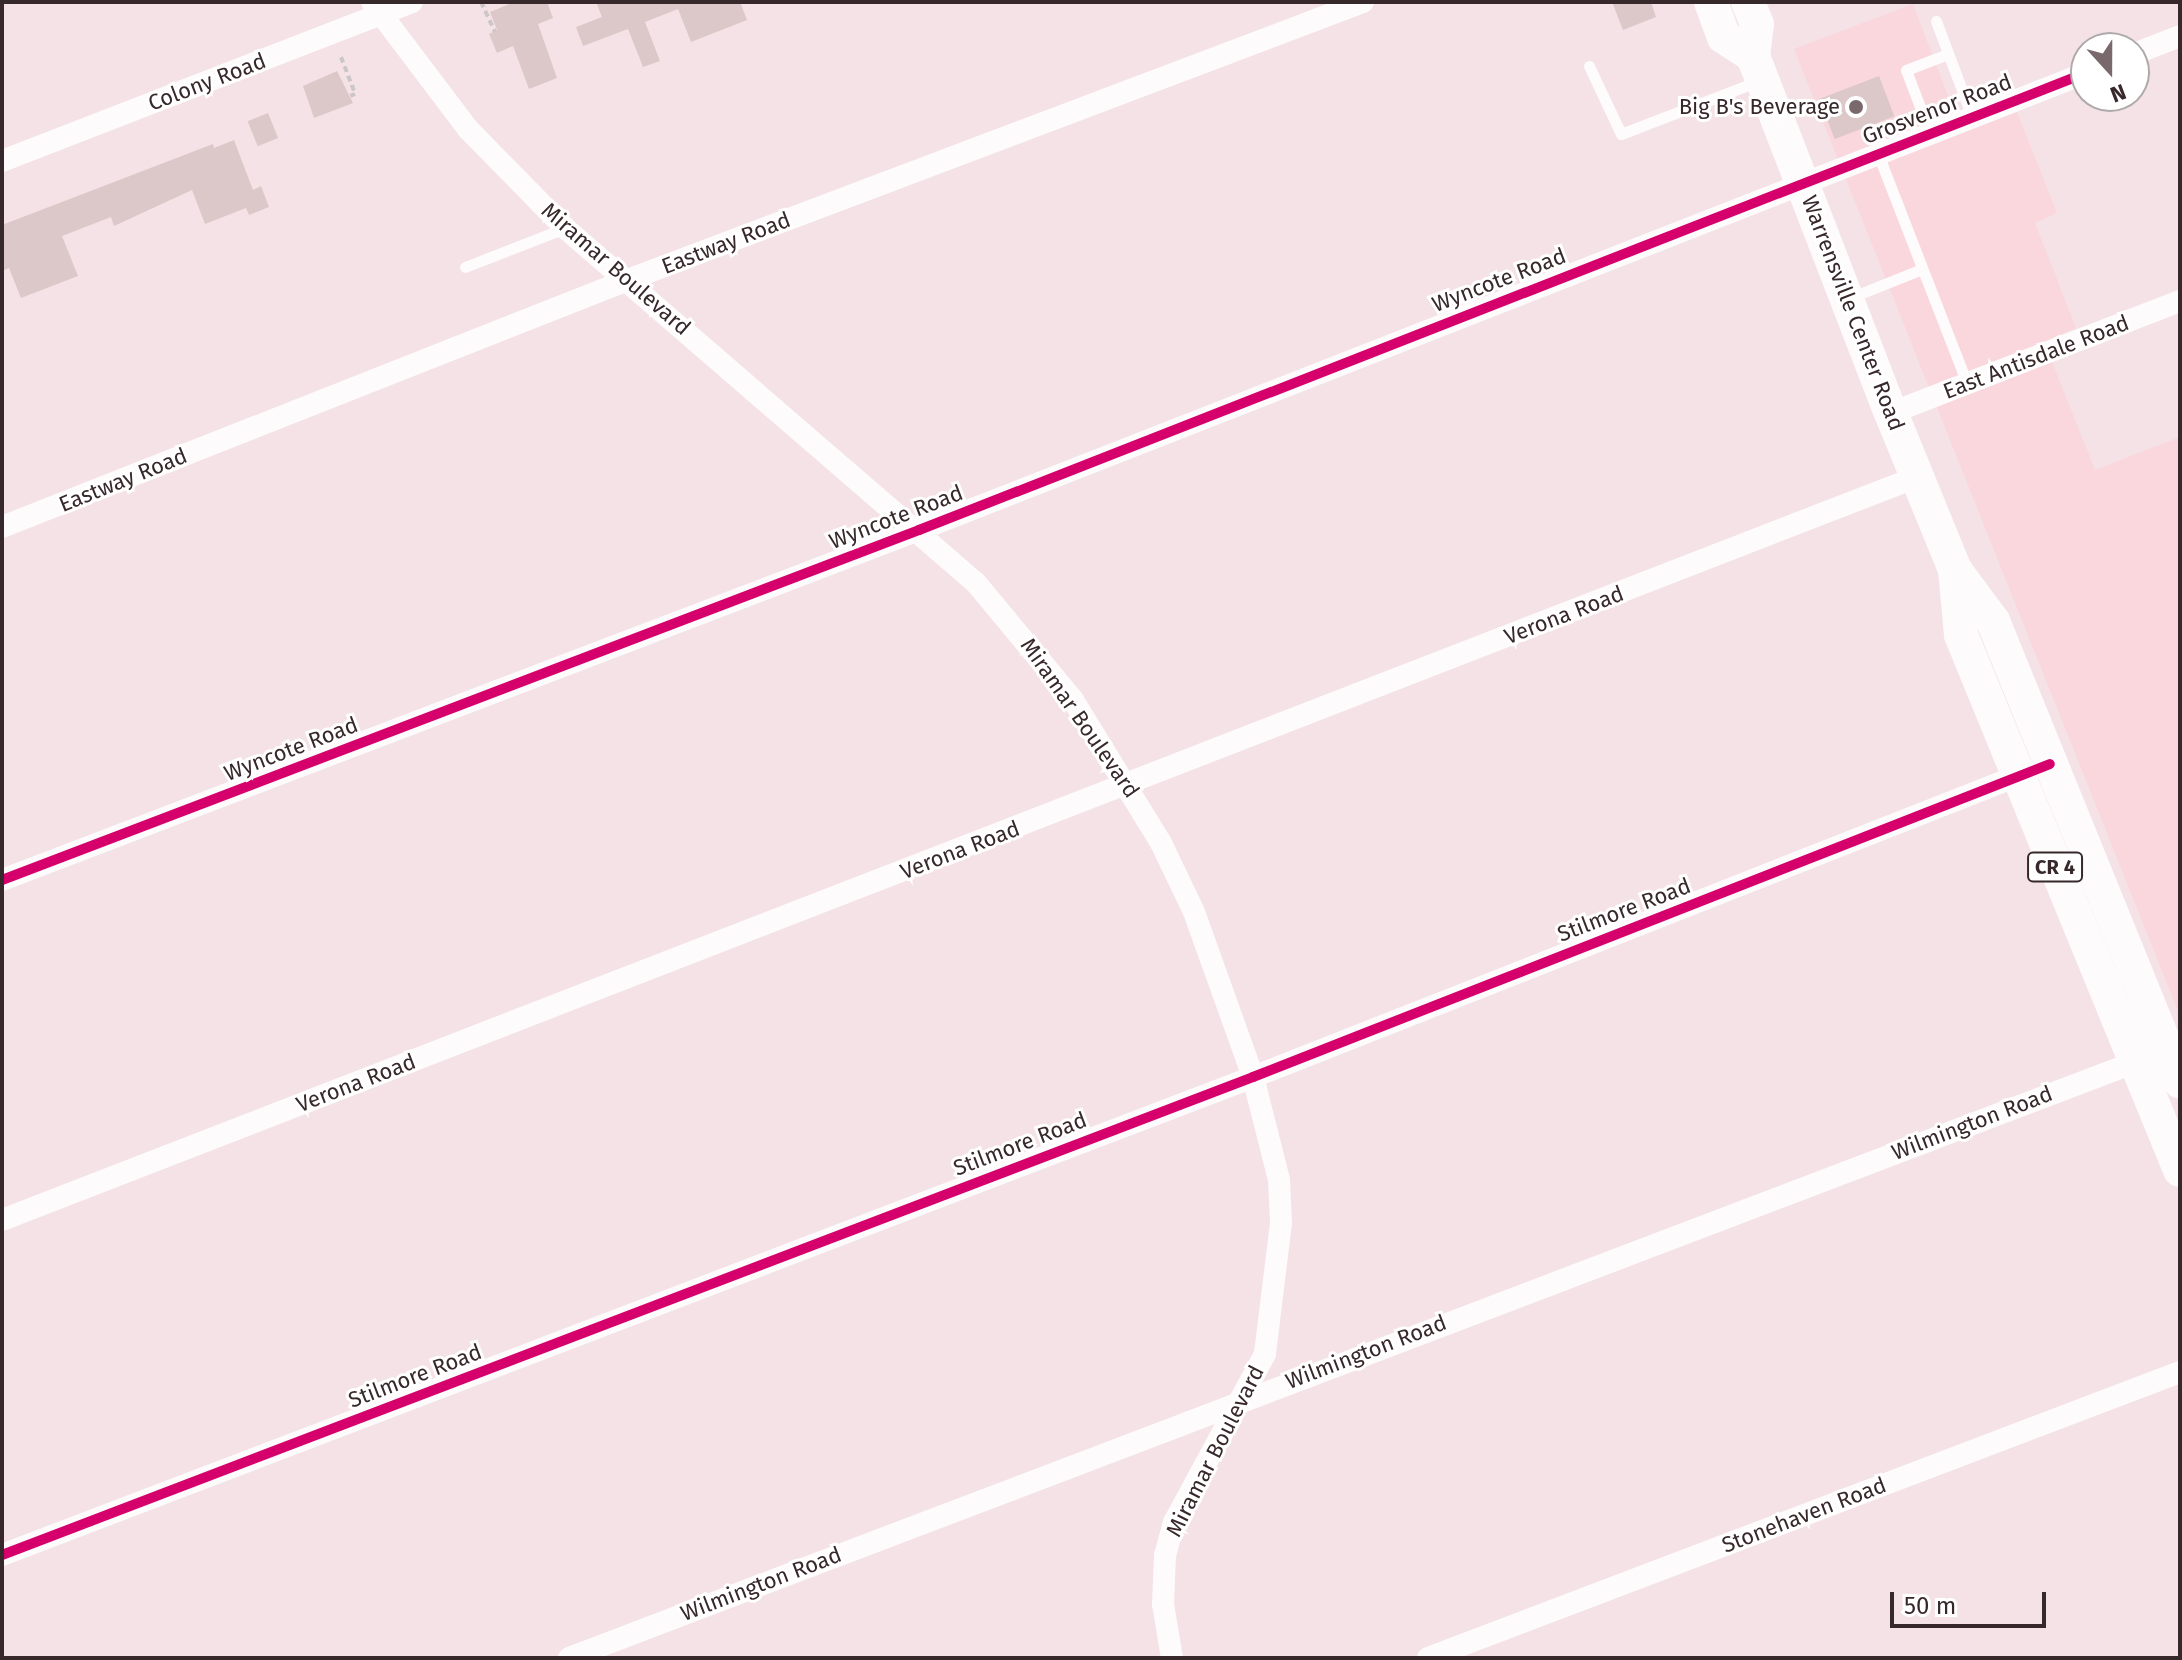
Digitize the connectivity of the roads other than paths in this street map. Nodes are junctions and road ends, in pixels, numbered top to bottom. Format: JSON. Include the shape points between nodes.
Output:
{"nodes":[{"id":1,"x":412,"y":2,"type":"edge"},
{"id":2,"x":1363,"y":2,"type":"edge"},
{"id":3,"x":1711,"y":2,"type":"edge"},
{"id":4,"x":1748,"y":2,"type":"edge"},
{"id":5,"x":376,"y":8,"type":"edge"},
{"id":6,"x":1936,"y":21,"type":"dead end"},
{"id":7,"x":2180,"y":36,"type":"edge"},
{"id":8,"x":2150,"y":48,"type":"edge"},
{"id":9,"x":1948,"y":54,"type":"junction"},
{"id":10,"x":1589,"y":66,"type":"dead end"},
{"id":11,"x":1758,"y":68,"type":"junction"},
{"id":12,"x":2070,"y":79,"type":"edge"},
{"id":13,"x":1972,"y":117,"type":"junction"},
{"id":14,"x":1930,"y":133,"type":"junction"},
{"id":15,"x":1878,"y":154,"type":"junction"},
{"id":16,"x":2,"y":161,"type":"edge"},
{"id":17,"x":1802,"y":183,"type":"junction"},
{"id":18,"x":565,"y":228,"type":"junction"},
{"id":19,"x":465,"y":267,"type":"dead end"},
{"id":20,"x":1922,"y":269,"type":"junction"},
{"id":21,"x":625,"y":281,"type":"junction"},
{"id":22,"x":1847,"y":299,"type":"junction"},
{"id":23,"x":2180,"y":301,"type":"edge"},
{"id":24,"x":1967,"y":383,"type":"junction"},
{"id":25,"x":1891,"y":413,"type":"junction"},
{"id":26,"x":1917,"y":477,"type":"junction"},
{"id":27,"x":2,"y":527,"type":"edge"},
{"id":28,"x":919,"y":530,"type":"junction"},
{"id":29,"x":1951,"y":560,"type":"junction"},
{"id":30,"x":2050,"y":764,"type":"junction"},
{"id":31,"x":2018,"y":776,"type":"junction"},
{"id":32,"x":1129,"y":784,"type":"junction"},
{"id":33,"x":2,"y":880,"type":"edge"},
{"id":34,"x":2166,"y":1050,"type":"junction"},
{"id":35,"x":2132,"y":1063,"type":"junction"},
{"id":36,"x":1253,"y":1077,"type":"junction"},
{"id":37,"x":2180,"y":1082,"type":"edge"},
{"id":38,"x":2180,"y":1170,"type":"edge"},
{"id":39,"x":2,"y":1220,"type":"edge"},
{"id":40,"x":2180,"y":1372,"type":"edge"},
{"id":41,"x":1243,"y":1399,"type":"junction"},
{"id":42,"x":2,"y":1555,"type":"edge"},
{"id":43,"x":569,"y":1658,"type":"edge"},
{"id":44,"x":1172,"y":1658,"type":"edge"},
{"id":45,"x":1428,"y":1658,"type":"edge"}],
"edges":[{"from":1,"to":5,"type":"street","name":"Colony Road"},
{"from":2,"to":21,"type":"street","name":"Eastway Road"},
{"from":3,"to":11,"type":"main road","via":[[1724,37]]},
{"from":4,"to":11,"type":"main road","name":"Warrensville Center Road","number":"CR 4","via":[[1757,24]]},
{"from":5,"to":16,"type":"street","name":"Colony Road"},
{"from":5,"to":18,"type":"street","name":"Miramar Boulevard","via":[[468,129]]},
{"from":6,"to":9,"type":"lane"},
{"from":7,"to":8,"type":"street"},
{"from":9,"to":13,"type":"lane"},
{"from":9,"to":14,"type":"lane","via":[[1906,70]]},
{"from":10,"to":11,"type":"lane","via":[[1621,134]]},
{"from":11,"to":17,"type":"main road","name":"Warrensville Center Road","number":"CR 4"},
{"from":12,"to":13,"type":"street","name":"Grosvenor Road"},
{"from":13,"to":14,"type":"street","name":"Grosvenor Road"},
{"from":14,"to":15,"type":"street","name":"Grosvenor Road"},
{"from":15,"to":17,"type":"street","name":"Grosvenor Road"},
{"from":15,"to":20,"type":"lane"},
{"from":17,"to":22,"type":"main road","name":"Warrensville Center Road","number":"CR 4"},
{"from":17,"to":28,"type":"street","name":"Wyncote Road"},
{"from":18,"to":19,"type":"lane"},
{"from":18,"to":21,"type":"street","name":"Miramar Boulevard"},
{"from":20,"to":22,"type":"lane"},
{"from":20,"to":24,"type":"lane"},
{"from":21,"to":27,"type":"street","name":"Eastway Road"},
{"from":21,"to":28,"type":"street","name":"Miramar Boulevard"},
{"from":22,"to":25,"type":"main road","name":"Warrensville Center Road","number":"CR 4"},
{"from":23,"to":24,"type":"street","name":"East Antisdale Road"},
{"from":24,"to":25,"type":"street","name":"East Antisdale Road"},
{"from":25,"to":26,"type":"main road","name":"Warrensville Center Road","number":"CR 4"},
{"from":26,"to":29,"type":"main road","name":"Warrensville Center Road","number":"CR 4"},
{"from":26,"to":32,"type":"street","name":"Verona Road"},
{"from":28,"to":32,"type":"street","name":"Miramar Boulevard","via":[[1034,647]]},
{"from":28,"to":33,"type":"street","name":"Wyncote Road"},
{"from":29,"to":30,"type":"main road","name":"Warrensville Center Road","number":"CR 4","via":[[1993,621]]},
{"from":29,"to":31,"type":"main road","name":"Warrensville Center Road","number":"CR 4","via":[[1961,635]]},
{"from":30,"to":31,"type":"street","name":"Stilmore Road"},
{"from":30,"to":34,"type":"main road","name":"Warrensville Center Road","number":"CR 4"},
{"from":31,"to":35,"type":"main road","name":"Warrensville Center Road","number":"CR 4"},
{"from":31,"to":36,"type":"street","name":"Stilmore Road"},
{"from":32,"to":36,"type":"street","name":"Miramar Boulevard","via":[[1194,912]]},
{"from":32,"to":39,"type":"street","name":"Verona Road"},
{"from":34,"to":35,"type":"street","name":"Wilmington Road"},
{"from":34,"to":37,"type":"main road","name":"Warrensville Center Road","number":"CR 4"},
{"from":35,"to":38,"type":"main road","name":"Warrensville Center Road","number":"CR 4"},
{"from":35,"to":41,"type":"street","name":"Wilmington Road"},
{"from":36,"to":41,"type":"street","name":"Miramar Boulevard","via":[[1279,1180],[1281,1223],[1265,1354]]},
{"from":36,"to":42,"type":"street","name":"Stilmore Road"},
{"from":40,"to":45,"type":"street","name":"Stonehaven Road"},
{"from":41,"to":43,"type":"street","name":"Wilmington Road"},
{"from":41,"to":44,"type":"street","name":"Miramar Boulevard","via":[[1171,1533],[1163,1604]]}]}
